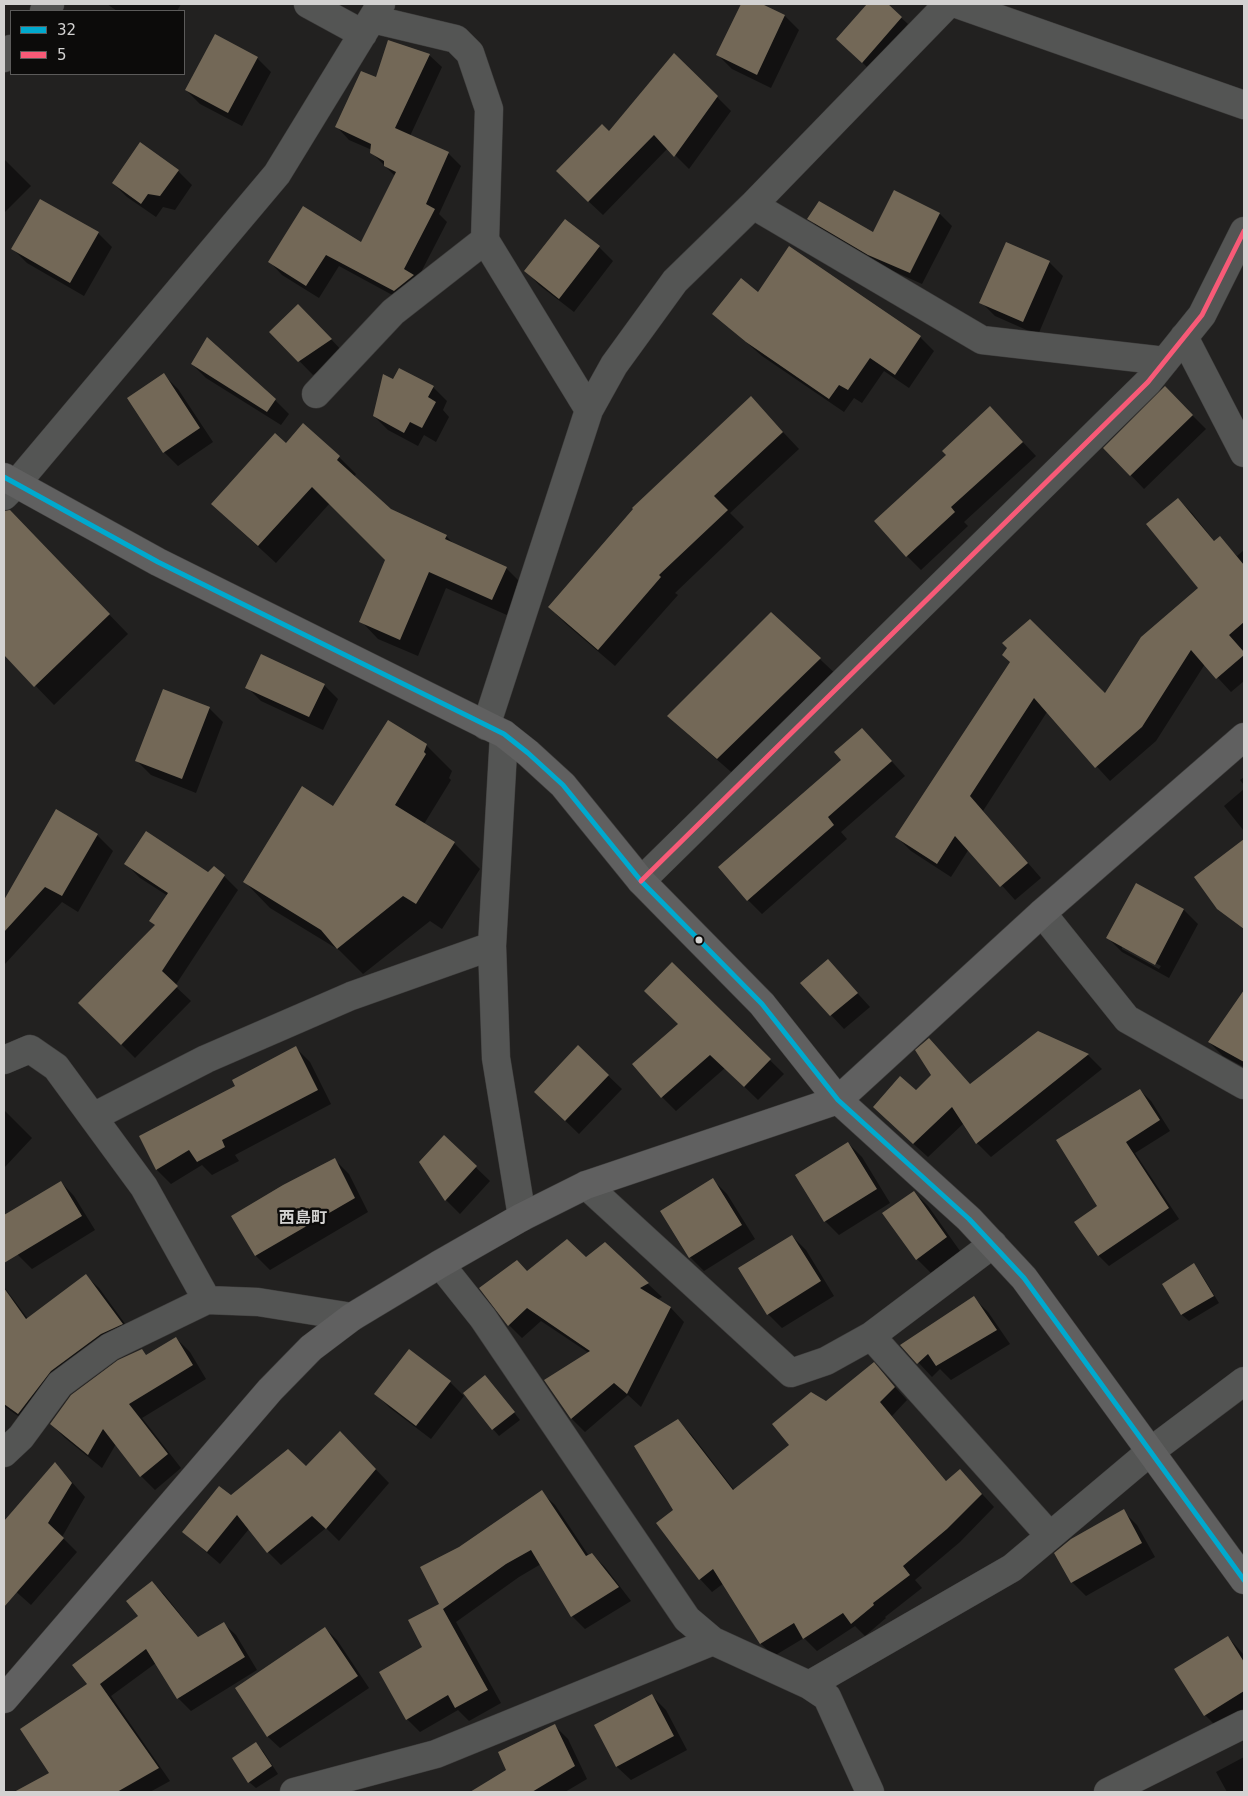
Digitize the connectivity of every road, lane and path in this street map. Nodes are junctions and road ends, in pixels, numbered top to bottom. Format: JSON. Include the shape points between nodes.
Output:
{"nodes":[{"id":1,"x":308,"y":4,"type":"edge"},
{"id":2,"x":948,"y":4,"type":"edge"},
{"id":3,"x":957,"y":4,"type":"edge"},
{"id":4,"x":372,"y":19,"type":"edge"},
{"id":5,"x":1244,"y":105,"type":"edge"},
{"id":6,"x":753,"y":205,"type":"junction"},
{"id":7,"x":1244,"y":231,"type":"edge"},
{"id":8,"x":485,"y":240,"type":"junction"},
{"id":9,"x":1184,"y":337,"type":"junction"},
{"id":10,"x":1165,"y":361,"type":"junction"},
{"id":11,"x":316,"y":394,"type":"dead end"},
{"id":12,"x":589,"y":410,"type":"junction"},
{"id":13,"x":1244,"y":453,"type":"edge"},
{"id":14,"x":8,"y":485,"type":"edge"},
{"id":15,"x":495,"y":730,"type":"junction"},
{"id":16,"x":1244,"y":737,"type":"edge"},
{"id":17,"x":641,"y":881,"type":"junction"},
{"id":18,"x":1042,"y":913,"type":"junction"},
{"id":19,"x":492,"y":946,"type":"junction"},
{"id":20,"x":4,"y":1060,"type":"edge"},
{"id":21,"x":1244,"y":1085,"type":"edge"},
{"id":22,"x":838,"y":1100,"type":"junction"},
{"id":23,"x":93,"y":1117,"type":"junction"},
{"id":24,"x":586,"y":1185,"type":"junction"},
{"id":25,"x":522,"y":1217,"type":"junction"},
{"id":26,"x":993,"y":1244,"type":"junction"},
{"id":27,"x":440,"y":1264,"type":"junction"},
{"id":28,"x":207,"y":1300,"type":"junction"},
{"id":29,"x":352,"y":1317,"type":"junction"},
{"id":30,"x":871,"y":1336,"type":"junction"},
{"id":31,"x":1244,"y":1381,"type":"edge"},
{"id":32,"x":1150,"y":1451,"type":"junction"},
{"id":33,"x":4,"y":1453,"type":"edge"},
{"id":34,"x":1050,"y":1536,"type":"junction"},
{"id":35,"x":1244,"y":1580,"type":"edge"},
{"id":36,"x":713,"y":1641,"type":"junction"},
{"id":37,"x":809,"y":1685,"type":"junction"},
{"id":38,"x":4,"y":1698,"type":"edge"},
{"id":39,"x":1244,"y":1724,"type":"edge"},
{"id":40,"x":294,"y":1792,"type":"edge"},
{"id":41,"x":870,"y":1792,"type":"edge"},
{"id":42,"x":1108,"y":1792,"type":"edge"}],
"edges":[{"from":1,"to":4,"type":"street"},
{"from":2,"to":6,"type":"street"},
{"from":3,"to":5,"type":"street"},
{"from":4,"to":8,"type":"street","via":[[456,39],[470,54],[489,109]]},
{"from":4,"to":14,"type":"street","via":[[277,174]]},
{"from":6,"to":10,"type":"street","via":[[982,340]]},
{"from":6,"to":12,"type":"street","via":[[675,281],[614,364]]},
{"from":7,"to":9,"type":"street","via":[[1202,315]]},
{"from":8,"to":11,"type":"street","via":[[392,312]]},
{"from":8,"to":12,"type":"street"},
{"from":9,"to":10,"type":"street"},
{"from":9,"to":13,"type":"street"},
{"from":10,"to":17,"type":"street","via":[[1148,382]]},
{"from":12,"to":15,"type":"street"},
{"from":14,"to":15,"type":"street"},
{"from":15,"to":17,"type":"street","via":[[528,753],[563,785]]},
{"from":15,"to":19,"type":"street"},
{"from":16,"to":18,"type":"street"},
{"from":17,"to":22,"type":"street","via":[[762,1004]]},
{"from":18,"to":21,"type":"street","via":[[1127,1019]]},
{"from":18,"to":22,"type":"street"},
{"from":19,"to":23,"type":"street","via":[[350,996],[206,1059]]},
{"from":19,"to":25,"type":"street","via":[[496,1058]]},
{"from":20,"to":23,"type":"street","via":[[30,1049],[56,1067]]},
{"from":22,"to":24,"type":"street"},
{"from":22,"to":26,"type":"street"},
{"from":23,"to":28,"type":"street","via":[[144,1187]]},
{"from":24,"to":25,"type":"street"},
{"from":24,"to":30,"type":"street","via":[[792,1373],[826,1361]]},
{"from":25,"to":27,"type":"street"},
{"from":26,"to":30,"type":"street"},
{"from":26,"to":32,"type":"street","via":[[1024,1278]]},
{"from":27,"to":29,"type":"street"},
{"from":27,"to":36,"type":"street","via":[[484,1318],[687,1619]]},
{"from":28,"to":29,"type":"street","via":[[258,1302]]},
{"from":28,"to":33,"type":"street","via":[[110,1347],[60,1384],[21,1437]]},
{"from":29,"to":38,"type":"street","via":[[311,1348],[270,1390]]},
{"from":30,"to":34,"type":"street"},
{"from":31,"to":32,"type":"street"},
{"from":32,"to":34,"type":"street"},
{"from":32,"to":35,"type":"street"},
{"from":34,"to":37,"type":"street","via":[[1012,1568]]},
{"from":36,"to":37,"type":"street"},
{"from":36,"to":40,"type":"street","via":[[436,1754]]},
{"from":37,"to":41,"type":"street","via":[[827,1697]]},
{"from":39,"to":42,"type":"street"}]}
